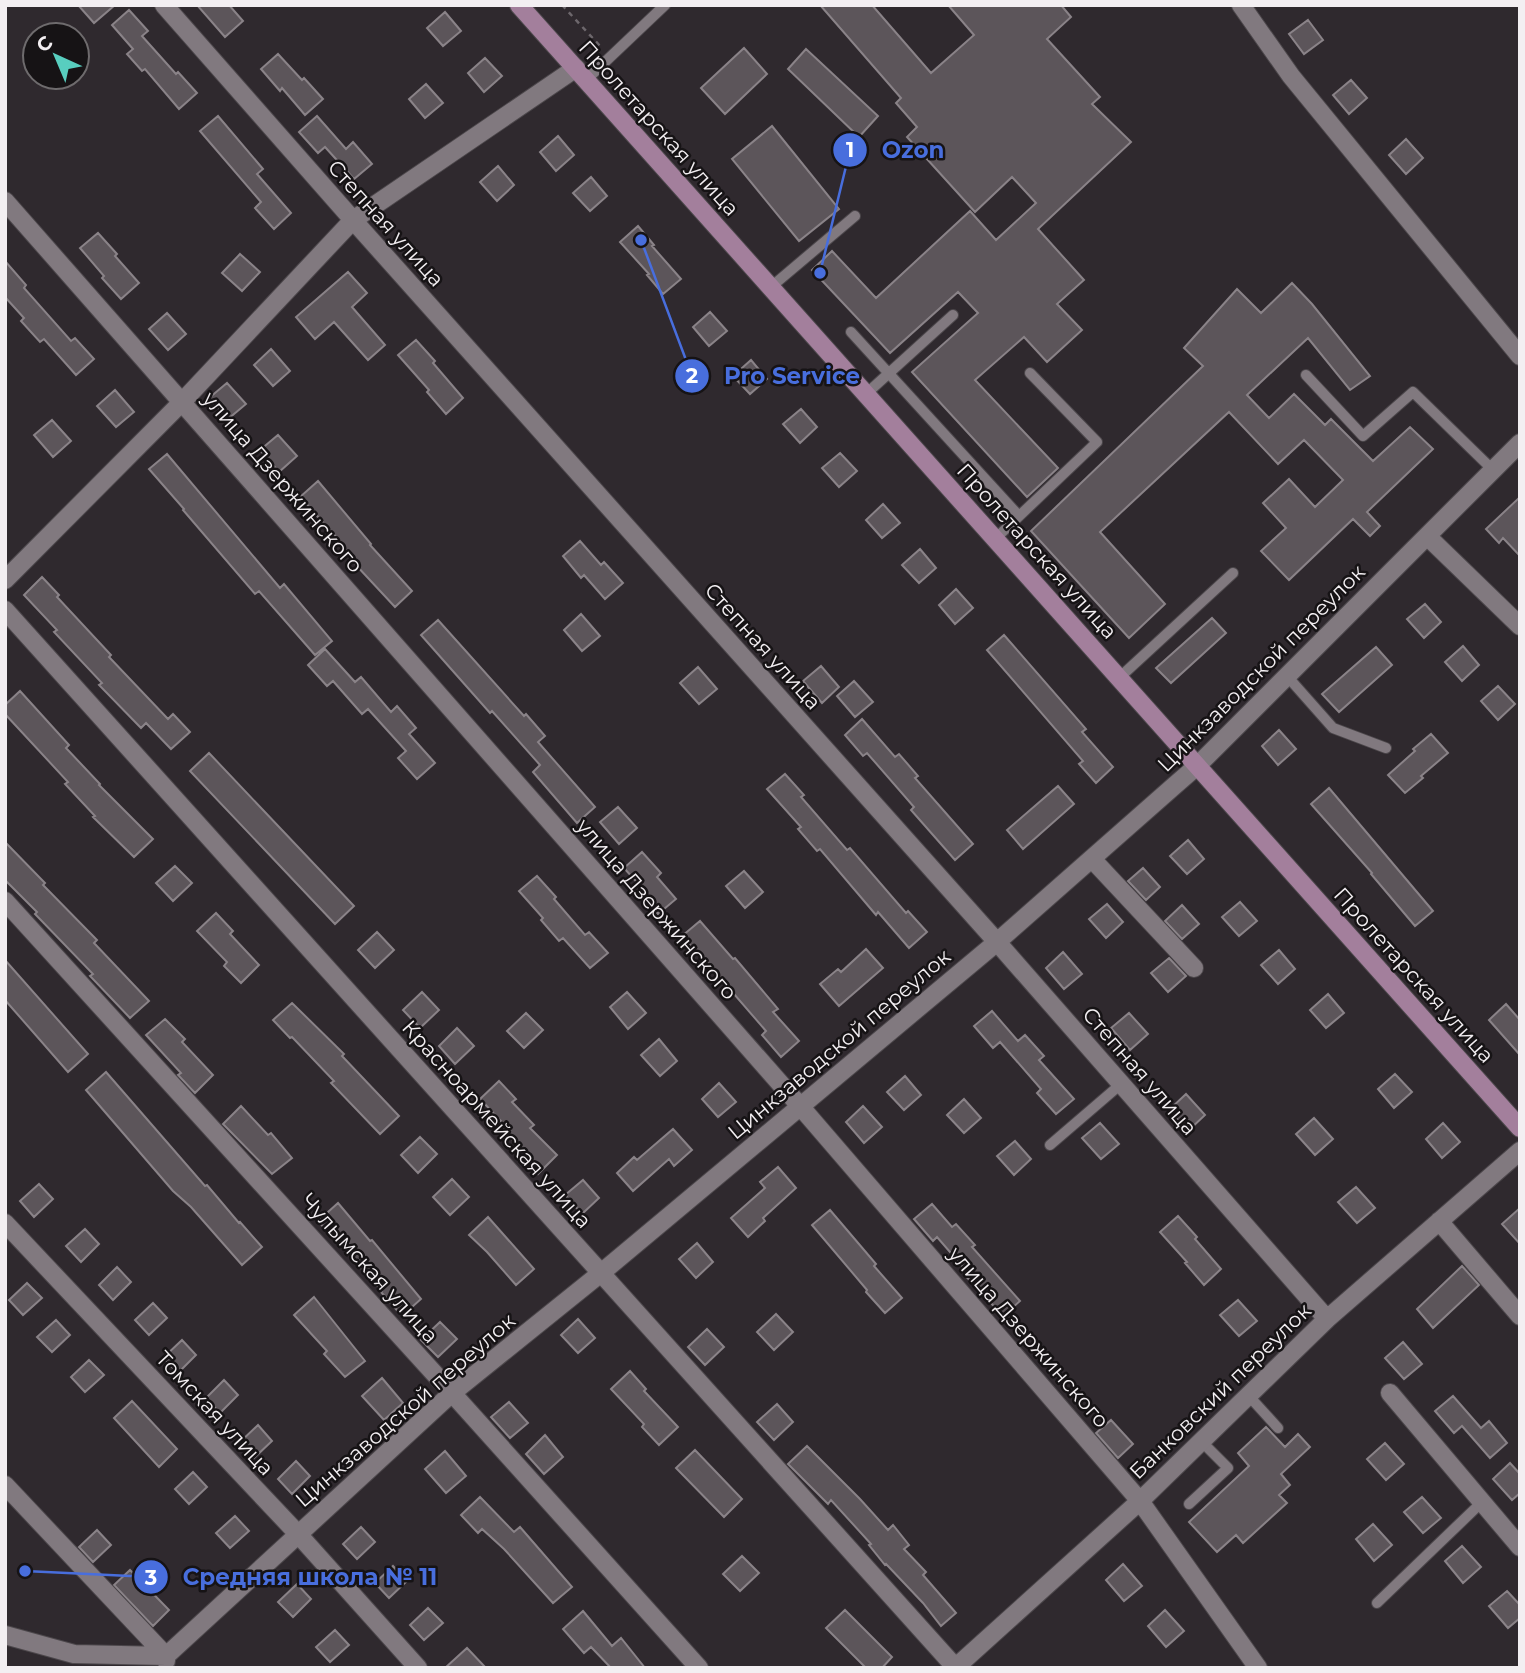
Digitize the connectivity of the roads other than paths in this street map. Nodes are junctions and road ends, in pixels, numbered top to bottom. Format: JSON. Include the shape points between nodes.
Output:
{"nodes":[{"id":1,"x":164,"y":5,"type":"edge"},
{"id":2,"x":519,"y":5,"type":"edge"},
{"id":3,"x":666,"y":5,"type":"edge"},
{"id":4,"x":1241,"y":5,"type":"edge"},
{"id":5,"x":581,"y":74,"type":"junction"},
{"id":6,"x":5,"y":201,"type":"edge"},
{"id":7,"x":855,"y":216,"type":"dead end"},
{"id":8,"x":353,"y":220,"type":"junction"},
{"id":9,"x":771,"y":287,"type":"junction"},
{"id":10,"x":953,"y":315,"type":"dead end"},
{"id":11,"x":851,"y":332,"type":"dead end"},
{"id":12,"x":1520,"y":356,"type":"edge"},
{"id":13,"x":889,"y":373,"type":"junction"},
{"id":14,"x":1030,"y":373,"type":"dead end"},
{"id":15,"x":1306,"y":375,"type":"dead end"},
{"id":16,"x":866,"y":394,"type":"junction"},
{"id":17,"x":183,"y":401,"type":"junction"},
{"id":18,"x":1520,"y":443,"type":"edge"},
{"id":19,"x":1493,"y":470,"type":"junction"},
{"id":20,"x":1019,"y":516,"type":"junction"},
{"id":21,"x":1427,"y":536,"type":"junction"},
{"id":22,"x":995,"y":539,"type":"junction"},
{"id":23,"x":1233,"y":573,"type":"dead end"},
{"id":24,"x":5,"y":580,"type":"edge"},
{"id":25,"x":5,"y":610,"type":"edge"},
{"id":26,"x":1520,"y":626,"type":"edge"},
{"id":27,"x":1287,"y":676,"type":"junction"},
{"id":28,"x":1119,"y":678,"type":"junction"},
{"id":29,"x":1386,"y":748,"type":"dead end"},
{"id":30,"x":1197,"y":766,"type":"junction"},
{"id":31,"x":1092,"y":859,"type":"junction"},
{"id":32,"x":5,"y":901,"type":"edge"},
{"id":33,"x":997,"y":943,"type":"junction"},
{"id":34,"x":1194,"y":968,"type":"dead end"},
{"id":35,"x":1121,"y":1084,"type":"junction"},
{"id":36,"x":800,"y":1106,"type":"junction"},
{"id":37,"x":1520,"y":1128,"type":"edge"},
{"id":38,"x":1050,"y":1145,"type":"dead end"},
{"id":39,"x":1520,"y":1150,"type":"edge"},
{"id":40,"x":1439,"y":1220,"type":"junction"},
{"id":41,"x":5,"y":1223,"type":"edge"},
{"id":42,"x":601,"y":1273,"type":"junction"},
{"id":43,"x":1520,"y":1316,"type":"edge"},
{"id":44,"x":1327,"y":1318,"type":"junction"},
{"id":45,"x":452,"y":1393,"type":"junction"},
{"id":46,"x":1390,"y":1393,"type":"dead end"},
{"id":47,"x":1248,"y":1395,"type":"junction"},
{"id":48,"x":1278,"y":1427,"type":"dead end"},
{"id":49,"x":1201,"y":1441,"type":"junction"},
{"id":50,"x":5,"y":1485,"type":"edge"},
{"id":51,"x":1140,"y":1501,"type":"junction"},
{"id":52,"x":1482,"y":1502,"type":"junction"},
{"id":53,"x":1189,"y":1504,"type":"dead end"},
{"id":54,"x":298,"y":1534,"type":"junction"},
{"id":55,"x":1520,"y":1547,"type":"edge"},
{"id":56,"x":1377,"y":1602,"type":"dead end"},
{"id":57,"x":5,"y":1635,"type":"edge"},
{"id":58,"x":167,"y":1662,"type":"edge"},
{"id":59,"x":1256,"y":1665,"type":"edge"},
{"id":60,"x":418,"y":1668,"type":"edge"},
{"id":61,"x":699,"y":1668,"type":"edge"},
{"id":62,"x":955,"y":1668,"type":"edge"}],
"edges":[{"from":1,"to":8,"type":"street","name":"Степная улица"},
{"from":2,"to":5,"type":"main road","name":"Пролетарская улица"},
{"from":3,"to":5,"type":"lane","via":[[610,57]]},
{"from":4,"to":12,"type":"street","via":[[1291,76]]},
{"from":5,"to":8,"type":"street"},
{"from":5,"to":9,"type":"main road","name":"Пролетарская улица"},
{"from":6,"to":17,"type":"street","name":"улица Дзержинского"},
{"from":7,"to":9,"type":"lane"},
{"from":8,"to":17,"type":"street"},
{"from":8,"to":33,"type":"street","name":"Степная улица"},
{"from":9,"to":16,"type":"main road","name":"Пролетарская улица"},
{"from":10,"to":13,"type":"lane"},
{"from":11,"to":13,"type":"lane"},
{"from":13,"to":16,"type":"lane"},
{"from":13,"to":20,"type":"lane"},
{"from":14,"to":20,"type":"lane","via":[[1097,442]]},
{"from":15,"to":19,"type":"lane","via":[[1363,436],[1413,392]]},
{"from":16,"to":22,"type":"main road","name":"Пролетарская улица"},
{"from":17,"to":24,"type":"street"},
{"from":17,"to":36,"type":"street","name":"улица Дзержинского"},
{"from":18,"to":19,"type":"street","name":"Цинкзаводской переулок"},
{"from":19,"to":21,"type":"street","name":"Цинкзаводской переулок"},
{"from":20,"to":22,"type":"lane"},
{"from":21,"to":26,"type":"street"},
{"from":21,"to":27,"type":"street","name":"Цинкзаводской переулок"},
{"from":22,"to":28,"type":"main road","name":"Пролетарская улица"},
{"from":23,"to":28,"type":"lane"},
{"from":25,"to":42,"type":"street","name":"Красноармейская улица"},
{"from":27,"to":29,"type":"lane","via":[[1333,728]]},
{"from":27,"to":30,"type":"street","name":"Цинкзаводской переулок"},
{"from":28,"to":30,"type":"main road","name":"Пролетарская улица"},
{"from":30,"to":31,"type":"street","name":"Цинкзаводской переулок"},
{"from":30,"to":37,"type":"main road","name":"Пролетарская улица"},
{"from":31,"to":33,"type":"street","name":"Цинкзаводской переулок"},
{"from":31,"to":34,"type":"street"},
{"from":32,"to":45,"type":"street","name":"Чулымская улица"},
{"from":33,"to":35,"type":"street","name":"Степная улица"},
{"from":33,"to":36,"type":"street","name":"Цинкзаводской переулок"},
{"from":35,"to":38,"type":"lane"},
{"from":35,"to":44,"type":"street","name":"Степная улица"},
{"from":36,"to":42,"type":"street","name":"Цинкзаводской переулок"},
{"from":36,"to":51,"type":"street","name":"улица Дзержинского"},
{"from":39,"to":40,"type":"street","name":"Банковский переулок"},
{"from":40,"to":43,"type":"street"},
{"from":40,"to":44,"type":"street","name":"Банковский переулок"},
{"from":41,"to":54,"type":"street","name":"Томская улица"},
{"from":42,"to":45,"type":"street","name":"Цинкзаводской переулок"},
{"from":42,"to":62,"type":"street","name":"Красноармейская улица"},
{"from":44,"to":47,"type":"street","name":"Банковский переулок"},
{"from":45,"to":54,"type":"street","name":"Цинкзаводской переулок"},
{"from":45,"to":61,"type":"street","name":"Чулымская улица"},
{"from":46,"to":52,"type":"street"},
{"from":47,"to":48,"type":"lane"},
{"from":47,"to":49,"type":"street","name":"Банковский переулок"},
{"from":49,"to":51,"type":"street","name":"Банковский переулок"},
{"from":49,"to":53,"type":"lane","via":[[1228,1468]]},
{"from":50,"to":58,"type":"street"},
{"from":51,"to":59,"type":"street","name":"улица Дзержинского"},
{"from":51,"to":62,"type":"street","name":"Банковский переулок"},
{"from":52,"to":55,"type":"street"},
{"from":52,"to":56,"type":"lane"},
{"from":54,"to":58,"type":"street","name":"Цинкзаводской переулок"},
{"from":54,"to":60,"type":"street","name":"Томская улица"},
{"from":57,"to":58,"type":"street","via":[[74,1654]]}]}
